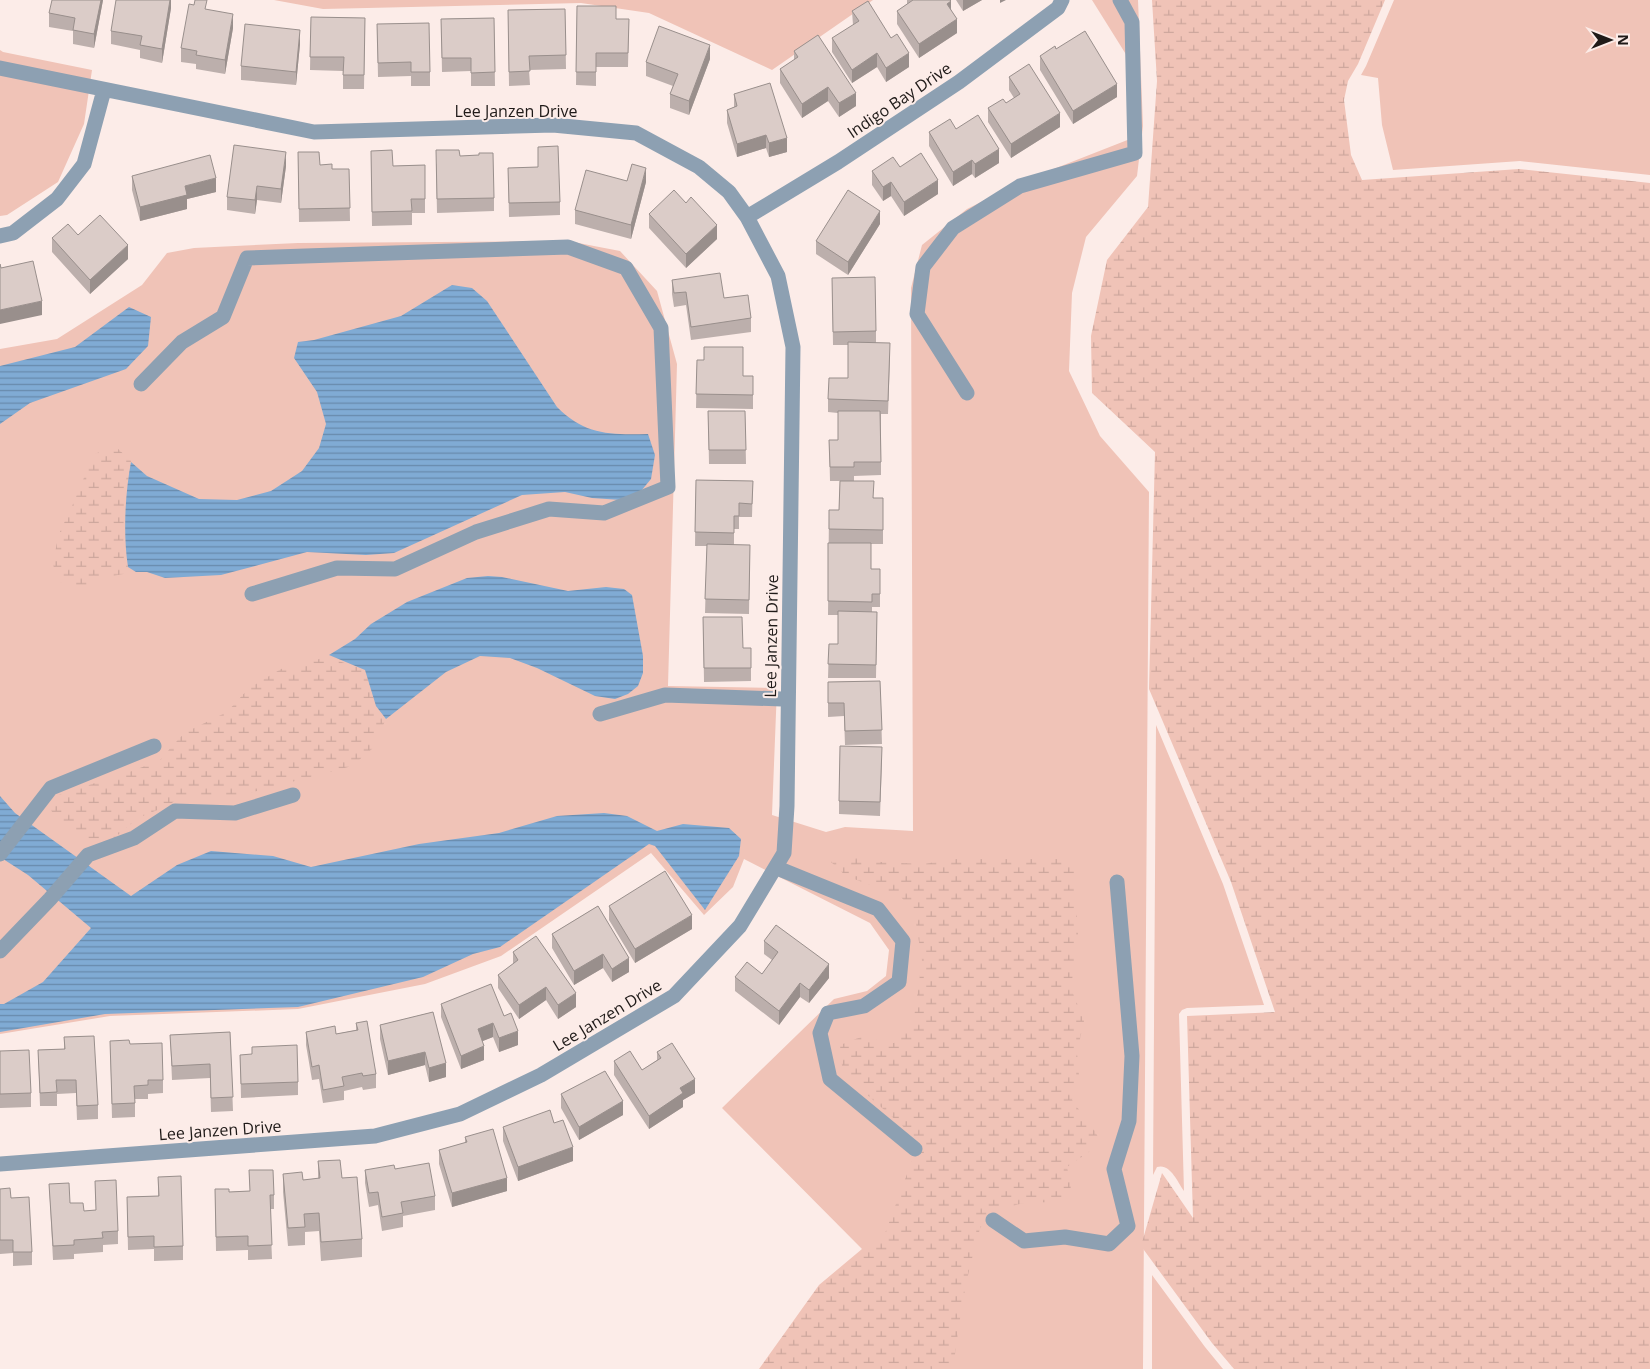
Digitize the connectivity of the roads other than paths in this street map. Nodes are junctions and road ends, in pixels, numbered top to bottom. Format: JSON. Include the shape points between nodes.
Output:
{"nodes":[{"id":1,"x":1062,"y":0,"type":"edge"},
{"id":2,"x":1120,"y":0,"type":"edge"},
{"id":3,"x":0,"y":68,"type":"edge"},
{"id":4,"x":104,"y":90,"type":"junction"},
{"id":5,"x":747,"y":217,"type":"junction"},
{"id":6,"x":0,"y":236,"type":"edge"},
{"id":7,"x":141,"y":384,"type":"dead end"},
{"id":8,"x":968,"y":393,"type":"dead end"},
{"id":9,"x":252,"y":594,"type":"dead end"},
{"id":10,"x":782,"y":699,"type":"dead end"},
{"id":11,"x":600,"y":714,"type":"dead end"},
{"id":12,"x":154,"y":746,"type":"dead end"},
{"id":13,"x":293,"y":795,"type":"dead end"},
{"id":14,"x":0,"y":854,"type":"edge"},
{"id":15,"x":782,"y":870,"type":"dead end"},
{"id":16,"x":1117,"y":882,"type":"dead end"},
{"id":17,"x":0,"y":951,"type":"edge"},
{"id":18,"x":915,"y":1149,"type":"dead end"},
{"id":19,"x":0,"y":1164,"type":"edge"},
{"id":20,"x":993,"y":1220,"type":"dead end"}],
"edges":[{"from":1,"to":5,"type":"street","name":"Indigo Bay Drive","via":[[1058,8],[959,82]]},
{"from":2,"to":8,"type":"street","via":[[1132,22],[1135,153],[1020,186],[953,228],[923,267],[917,314]]},
{"from":3,"to":4,"type":"street","name":"Lee Janzen Drive"},
{"from":4,"to":5,"type":"street","name":"Lee Janzen Drive","via":[[314,132],[553,125],[636,133],[699,167],[730,192]]},
{"from":4,"to":6,"type":"street","via":[[84,164],[57,199],[13,233]]},
{"from":5,"to":19,"type":"street","name":"Lee Janzen Drive","via":[[778,276],[793,347],[784,853],[740,926],[674,996],[541,1075],[460,1114],[375,1136]]},
{"from":7,"to":9,"type":"street","via":[[182,342],[224,317],[248,258],[568,246],[626,268],[661,328],[668,486],[604,513],[549,508],[476,532],[395,569],[337,568]]},
{"from":10,"to":11,"type":"street","via":[[665,695]]},
{"from":12,"to":14,"type":"street","via":[[51,788]]},
{"from":13,"to":17,"type":"street","via":[[235,813],[174,810],[134,838],[88,855]]},
{"from":15,"to":18,"type":"street","via":[[878,908],[902,941],[899,982],[864,1006],[828,1013],[820,1033],[830,1079]]},
{"from":16,"to":20,"type":"street","via":[[1132,1056],[1129,1121],[1114,1169],[1128,1226],[1109,1244],[1065,1237],[1024,1241]]}]}
